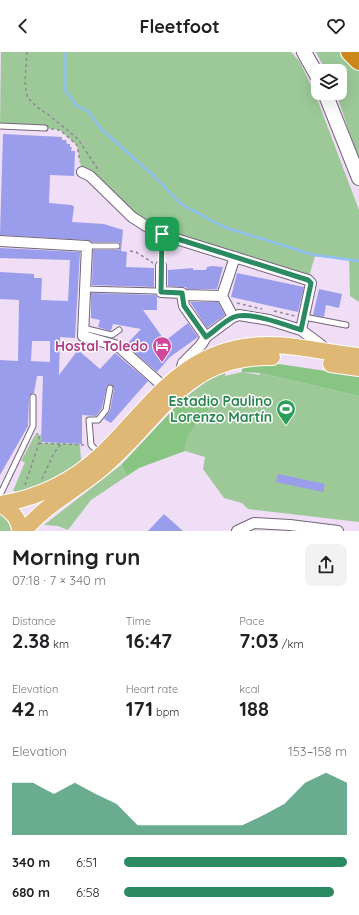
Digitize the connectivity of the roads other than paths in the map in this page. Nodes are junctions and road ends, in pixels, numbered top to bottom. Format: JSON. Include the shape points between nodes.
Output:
{"nodes":[{"id":1,"x":304,"y":52,"type":"edge"},
{"id":2,"x":350,"y":52,"type":"edge"},
{"id":3,"x":359,"y":61,"type":"edge"},
{"id":4,"x":311,"y":64,"type":"edge"},
{"id":5,"x":328,"y":100,"type":"edge"},
{"id":6,"x":0,"y":126,"type":"edge"},
{"id":7,"x":45,"y":128,"type":"road end"},
{"id":8,"x":82,"y":172,"type":"road end"},
{"id":9,"x":359,"y":178,"type":"edge"},
{"id":10,"x":0,"y":241,"type":"edge"},
{"id":11,"x":87,"y":246,"type":"junction"},
{"id":12,"x":117,"y":246,"type":"dead end"},
{"id":13,"x":235,"y":257,"type":"junction"},
{"id":14,"x":159,"y":267,"type":"road end"},
{"id":15,"x":85,"y":289,"type":"junction"},
{"id":16,"x":156,"y":291,"type":"dead end"},
{"id":17,"x":182,"y":295,"type":"junction"},
{"id":18,"x":222,"y":296,"type":"junction"},
{"id":19,"x":233,"y":317,"type":"junction"},
{"id":20,"x":304,"y":317,"type":"junction"},
{"id":21,"x":346,"y":325,"type":"dead end"},
{"id":22,"x":83,"y":328,"type":"junction"},
{"id":23,"x":119,"y":330,"type":"dead end"},
{"id":24,"x":301,"y":330,"type":"junction"},
{"id":25,"x":206,"y":337,"type":"junction"},
{"id":26,"x":328,"y":353,"type":"junction"},
{"id":27,"x":359,"y":356,"type":"edge"},
{"id":28,"x":359,"y":368,"type":"edge"},
{"id":29,"x":180,"y":374,"type":"junction"},
{"id":30,"x":164,"y":387,"type":"junction"},
{"id":31,"x":110,"y":388,"type":"dead end"},
{"id":32,"x":33,"y":397,"type":"dead end"},
{"id":33,"x":96,"y":450,"type":"junction"},
{"id":34,"x":0,"y":495,"type":"edge"},
{"id":35,"x":0,"y":504,"type":"edge"},
{"id":36,"x":20,"y":531,"type":"edge"},
{"id":37,"x":24,"y":531,"type":"edge"},
{"id":38,"x":237,"y":531,"type":"edge"},
{"id":39,"x":338,"y":531,"type":"edge"}],
"edges":[{"from":1,"to":4,"type":"main road"},
{"from":2,"to":3,"type":"highway"},
{"from":5,"to":9,"type":"main road"},
{"from":6,"to":7,"type":"lane"},
{"from":8,"to":13,"type":"street","via":[[90,176],[132,217],[162,234]]},
{"from":10,"to":11,"type":"street"},
{"from":11,"to":12,"type":"lane"},
{"from":11,"to":15,"type":"street"},
{"from":13,"to":18,"type":"street"},
{"from":13,"to":20,"type":"street","via":[[308,280],[311,283]]},
{"from":14,"to":17,"type":"street","via":[[161,292]]},
{"from":15,"to":16,"type":"lane"},
{"from":15,"to":22,"type":"street"},
{"from":17,"to":18,"type":"street"},
{"from":17,"to":25,"type":"street","via":[[184,306]]},
{"from":18,"to":19,"type":"street"},
{"from":19,"to":24,"type":"street","via":[[248,316]]},
{"from":19,"to":25,"type":"street"},
{"from":20,"to":21,"type":"lane"},
{"from":20,"to":24,"type":"street"},
{"from":22,"to":23,"type":"lane","via":[[112,335]]},
{"from":22,"to":30,"type":"street","via":[[83,336],[118,346]]},
{"from":24,"to":26,"type":"street"},
{"from":25,"to":29,"type":"street","via":[[183,363]]},
{"from":26,"to":27,"type":"main road"},
{"from":26,"to":29,"type":"main road","via":[[288,347],[246,346],[213,356]]},
{"from":28,"to":37,"type":"main road","via":[[271,356],[234,360],[217,366],[184,385],[111,460],[39,515]]},
{"from":29,"to":30,"type":"main road"},
{"from":30,"to":33,"type":"main road"},
{"from":31,"to":33,"type":"lane","via":[[106,410],[98,420],[89,420]]},
{"from":32,"to":34,"type":"lane","via":[[33,426]]},
{"from":33,"to":35,"type":"main road","via":[[67,480],[48,491],[28,499]]},
{"from":35,"to":36,"type":"main road","via":[[16,516]]},
{"from":38,"to":39,"type":"street","via":[[254,523]]}]}
